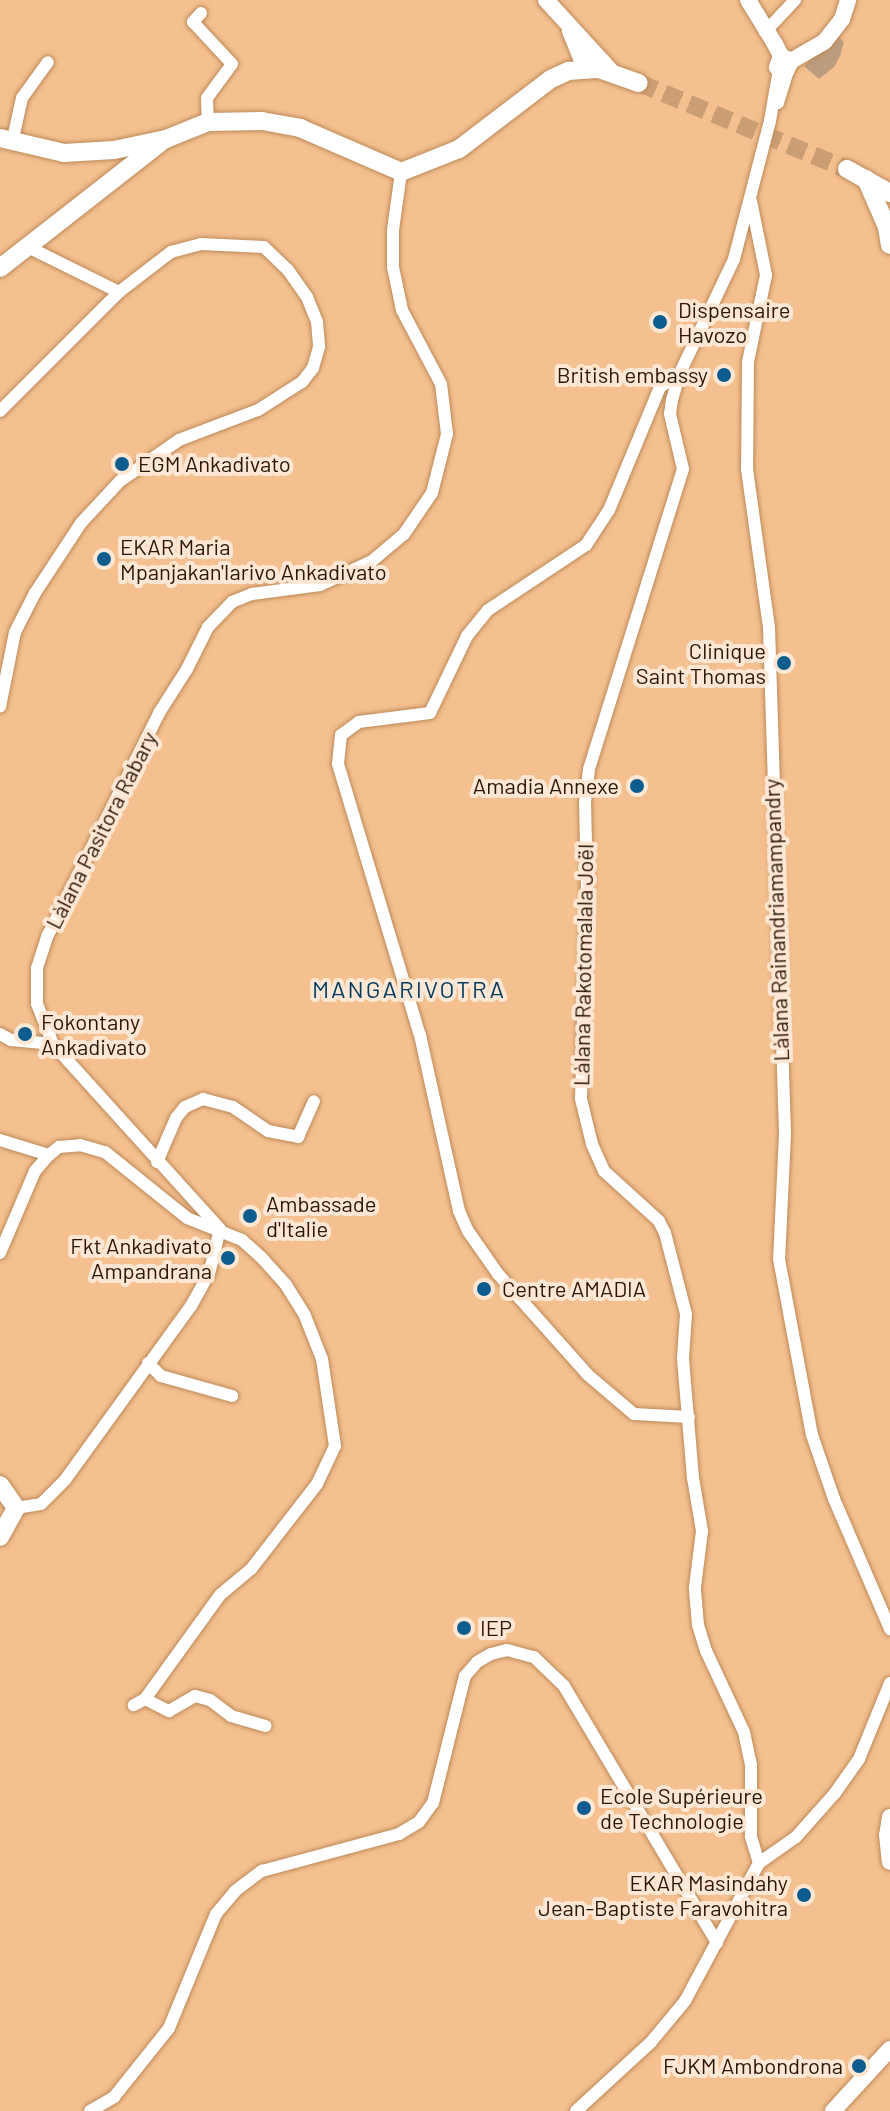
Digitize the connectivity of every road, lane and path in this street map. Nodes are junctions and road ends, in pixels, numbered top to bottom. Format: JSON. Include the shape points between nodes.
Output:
{"nodes":[{"id":1,"x":546,"y":0,"type":"edge"},
{"id":2,"x":748,"y":0,"type":"edge"},
{"id":3,"x":795,"y":0,"type":"edge"},
{"id":4,"x":848,"y":0,"type":"edge"},
{"id":5,"x":201,"y":13,"type":"dead end"},
{"id":6,"x":566,"y":25,"type":"junction"},
{"id":7,"x":765,"y":32,"type":"junction"},
{"id":8,"x":48,"y":62,"type":"dead end"},
{"id":9,"x":785,"y":64,"type":"junction"},
{"id":10,"x":576,"y":69,"type":"junction"},
{"id":11,"x":613,"y":73,"type":"junction"},
{"id":12,"x":639,"y":83,"type":"tunnel mouth"},
{"id":13,"x":208,"y":122,"type":"junction"},
{"id":14,"x":166,"y":139,"type":"junction"},
{"id":15,"x":6,"y":140,"type":"edge"},
{"id":16,"x":114,"y":150,"type":"junction"},
{"id":17,"x":847,"y":169,"type":"tunnel mouth"},
{"id":18,"x":124,"y":170,"type":"junction"},
{"id":19,"x":401,"y":172,"type":"junction"},
{"id":20,"x":866,"y":179,"type":"junction"},
{"id":21,"x":890,"y":193,"type":"edge"},
{"id":22,"x":751,"y":198,"type":"junction"},
{"id":23,"x":889,"y":233,"type":"edge"},
{"id":24,"x":26,"y":246,"type":"junction"},
{"id":25,"x":734,"y":259,"type":"junction"},
{"id":26,"x":764,"y":259,"type":"junction"},
{"id":27,"x":0,"y":268,"type":"edge"},
{"id":28,"x":119,"y":292,"type":"junction"},
{"id":29,"x":679,"y":375,"type":"junction"},
{"id":30,"x":0,"y":411,"type":"edge"},
{"id":31,"x":0,"y":707,"type":"edge"},
{"id":32,"x":0,"y":1034,"type":"edge"},
{"id":33,"x":53,"y":1044,"type":"junction"},
{"id":34,"x":314,"y":1101,"type":"dead end"},
{"id":35,"x":0,"y":1140,"type":"edge"},
{"id":36,"x":49,"y":1155,"type":"junction"},
{"id":37,"x":157,"y":1162,"type":"junction"},
{"id":38,"x":220,"y":1229,"type":"junction"},
{"id":39,"x":0,"y":1253,"type":"edge"},
{"id":40,"x":148,"y":1363,"type":"junction"},
{"id":41,"x":232,"y":1396,"type":"dead end"},
{"id":42,"x":689,"y":1417,"type":"junction"},
{"id":43,"x":0,"y":1485,"type":"edge"},
{"id":44,"x":16,"y":1508,"type":"junction"},
{"id":45,"x":0,"y":1537,"type":"edge"},
{"id":46,"x":890,"y":1629,"type":"edge"},
{"id":47,"x":890,"y":1683,"type":"edge"},
{"id":48,"x":266,"y":1726,"type":"dead end"},
{"id":49,"x":890,"y":1817,"type":"edge"},
{"id":50,"x":890,"y":1862,"type":"edge"},
{"id":51,"x":759,"y":1863,"type":"junction"},
{"id":52,"x":717,"y":1943,"type":"junction"},
{"id":53,"x":890,"y":2049,"type":"edge"},
{"id":54,"x":102,"y":2108,"type":"edge"},
{"id":55,"x":90,"y":2111,"type":"edge"},
{"id":56,"x":576,"y":2111,"type":"edge"},
{"id":57,"x":833,"y":2111,"type":"edge"}],
"edges":[{"from":1,"to":6,"type":"street"},
{"from":2,"to":7,"type":"street"},
{"from":3,"to":7,"type":"street"},
{"from":4,"to":9,"type":"street","via":[[842,19],[825,41]]},
{"from":5,"to":13,"type":"street","via":[[193,22],[232,64],[207,98]]},
{"from":6,"to":10,"type":"street"},
{"from":6,"to":11,"type":"street"},
{"from":7,"to":9,"type":"street"},
{"from":8,"to":15,"type":"street","via":[[22,98]]},
{"from":9,"to":22,"type":"street","name":"Làlana Rakotomalala Joël"},
{"from":10,"to":11,"type":"main road"},
{"from":10,"to":19,"type":"main road","via":[[551,79],[459,149]]},
{"from":11,"to":12,"type":"main road"},
{"from":13,"to":14,"type":"main road"},
{"from":13,"to":19,"type":"main road","via":[[262,121],[300,128]]},
{"from":14,"to":16,"type":"main road"},
{"from":14,"to":18,"type":"main road"},
{"from":15,"to":16,"type":"main road","via":[[64,153]]},
{"from":16,"to":18,"type":"main road","via":[[123,157]]},
{"from":17,"to":20,"type":"main road"},
{"from":18,"to":24,"type":"main road"},
{"from":19,"to":33,"type":"street","name":"Làlana Pasitora Rabary","via":[[393,267],[402,310],[441,384],[447,434],[432,493],[404,534],[372,561],[320,585],[252,594],[232,602],[208,627],[48,935],[37,968],[37,1004]]},
{"from":20,"to":21,"type":"main road"},
{"from":20,"to":23,"type":"main road"},
{"from":22,"to":25,"type":"street","name":"Làlana Rakotomalala Joël"},
{"from":22,"to":26,"type":"street","name":"Làlana Rainandriamampandry"},
{"from":24,"to":27,"type":"main road"},
{"from":24,"to":28,"type":"street"},
{"from":25,"to":26,"type":"street","via":[[742,250]]},
{"from":25,"to":29,"type":"street","name":"Làlana Rakotomalala Joël"},
{"from":26,"to":46,"type":"street","name":"Làlana Rainandriamampandry","via":[[766,275],[748,362],[747,469],[769,627],[785,1134],[779,1259],[812,1435]]},
{"from":28,"to":30,"type":"street"},
{"from":28,"to":31,"type":"street","via":[[171,252],[201,244],[264,247],[307,297],[317,322],[316,357],[302,382],[258,410],[179,440],[120,481],[81,523],[15,632]]},
{"from":29,"to":42,"type":"street","name":"Làlana Rakotomalala Joël","via":[[670,414],[683,469],[586,787],[581,1099],[604,1171],[659,1221],[665,1233],[686,1314],[683,1358]]},
{"from":29,"to":42,"type":"street","via":[[660,387],[609,510],[586,545],[488,610],[467,636],[430,713],[359,722],[341,735],[338,764],[420,1035],[468,1231],[498,1274],[588,1375],[634,1414]]},
{"from":32,"to":33,"type":"street"},
{"from":33,"to":37,"type":"street","name":"Làlana Pasitora Rabary"},
{"from":34,"to":37,"type":"street","via":[[298,1137],[268,1131],[233,1107],[203,1099],[176,1118]]},
{"from":35,"to":36,"type":"street"},
{"from":36,"to":38,"type":"street","via":[[59,1147],[80,1145],[105,1152],[187,1218]]},
{"from":36,"to":39,"type":"street","via":[[35,1171]]},
{"from":37,"to":38,"type":"street","name":"Làlana Pasitora Rabary"},
{"from":38,"to":40,"type":"street","via":[[209,1274]]},
{"from":38,"to":48,"type":"street","via":[[261,1257],[305,1316],[322,1359],[335,1446],[317,1484],[251,1569],[220,1595],[140,1702],[169,1711],[195,1696],[231,1716]]},
{"from":40,"to":41,"type":"street","via":[[161,1376]]},
{"from":40,"to":44,"type":"street","via":[[65,1480],[41,1504]]},
{"from":42,"to":51,"type":"street","name":"Làlana Rakotomalala Joël","via":[[702,1531],[695,1587],[698,1625],[744,1732],[751,1765],[751,1836]]},
{"from":43,"to":44,"type":"main road"},
{"from":44,"to":45,"type":"main road"},
{"from":47,"to":51,"type":"street","via":[[867,1745],[848,1776],[796,1837]]},
{"from":49,"to":50,"type":"street"},
{"from":51,"to":52,"type":"street"},
{"from":52,"to":54,"type":"street","via":[[564,1686],[534,1657],[499,1652],[477,1662],[465,1676],[433,1803],[419,1822],[399,1834],[262,1871],[235,1891],[216,1914],[169,2028]]},
{"from":52,"to":56,"type":"street","via":[[700,1979],[668,2024]]},
{"from":53,"to":57,"type":"street"},
{"from":54,"to":55,"type":"street"}]}
